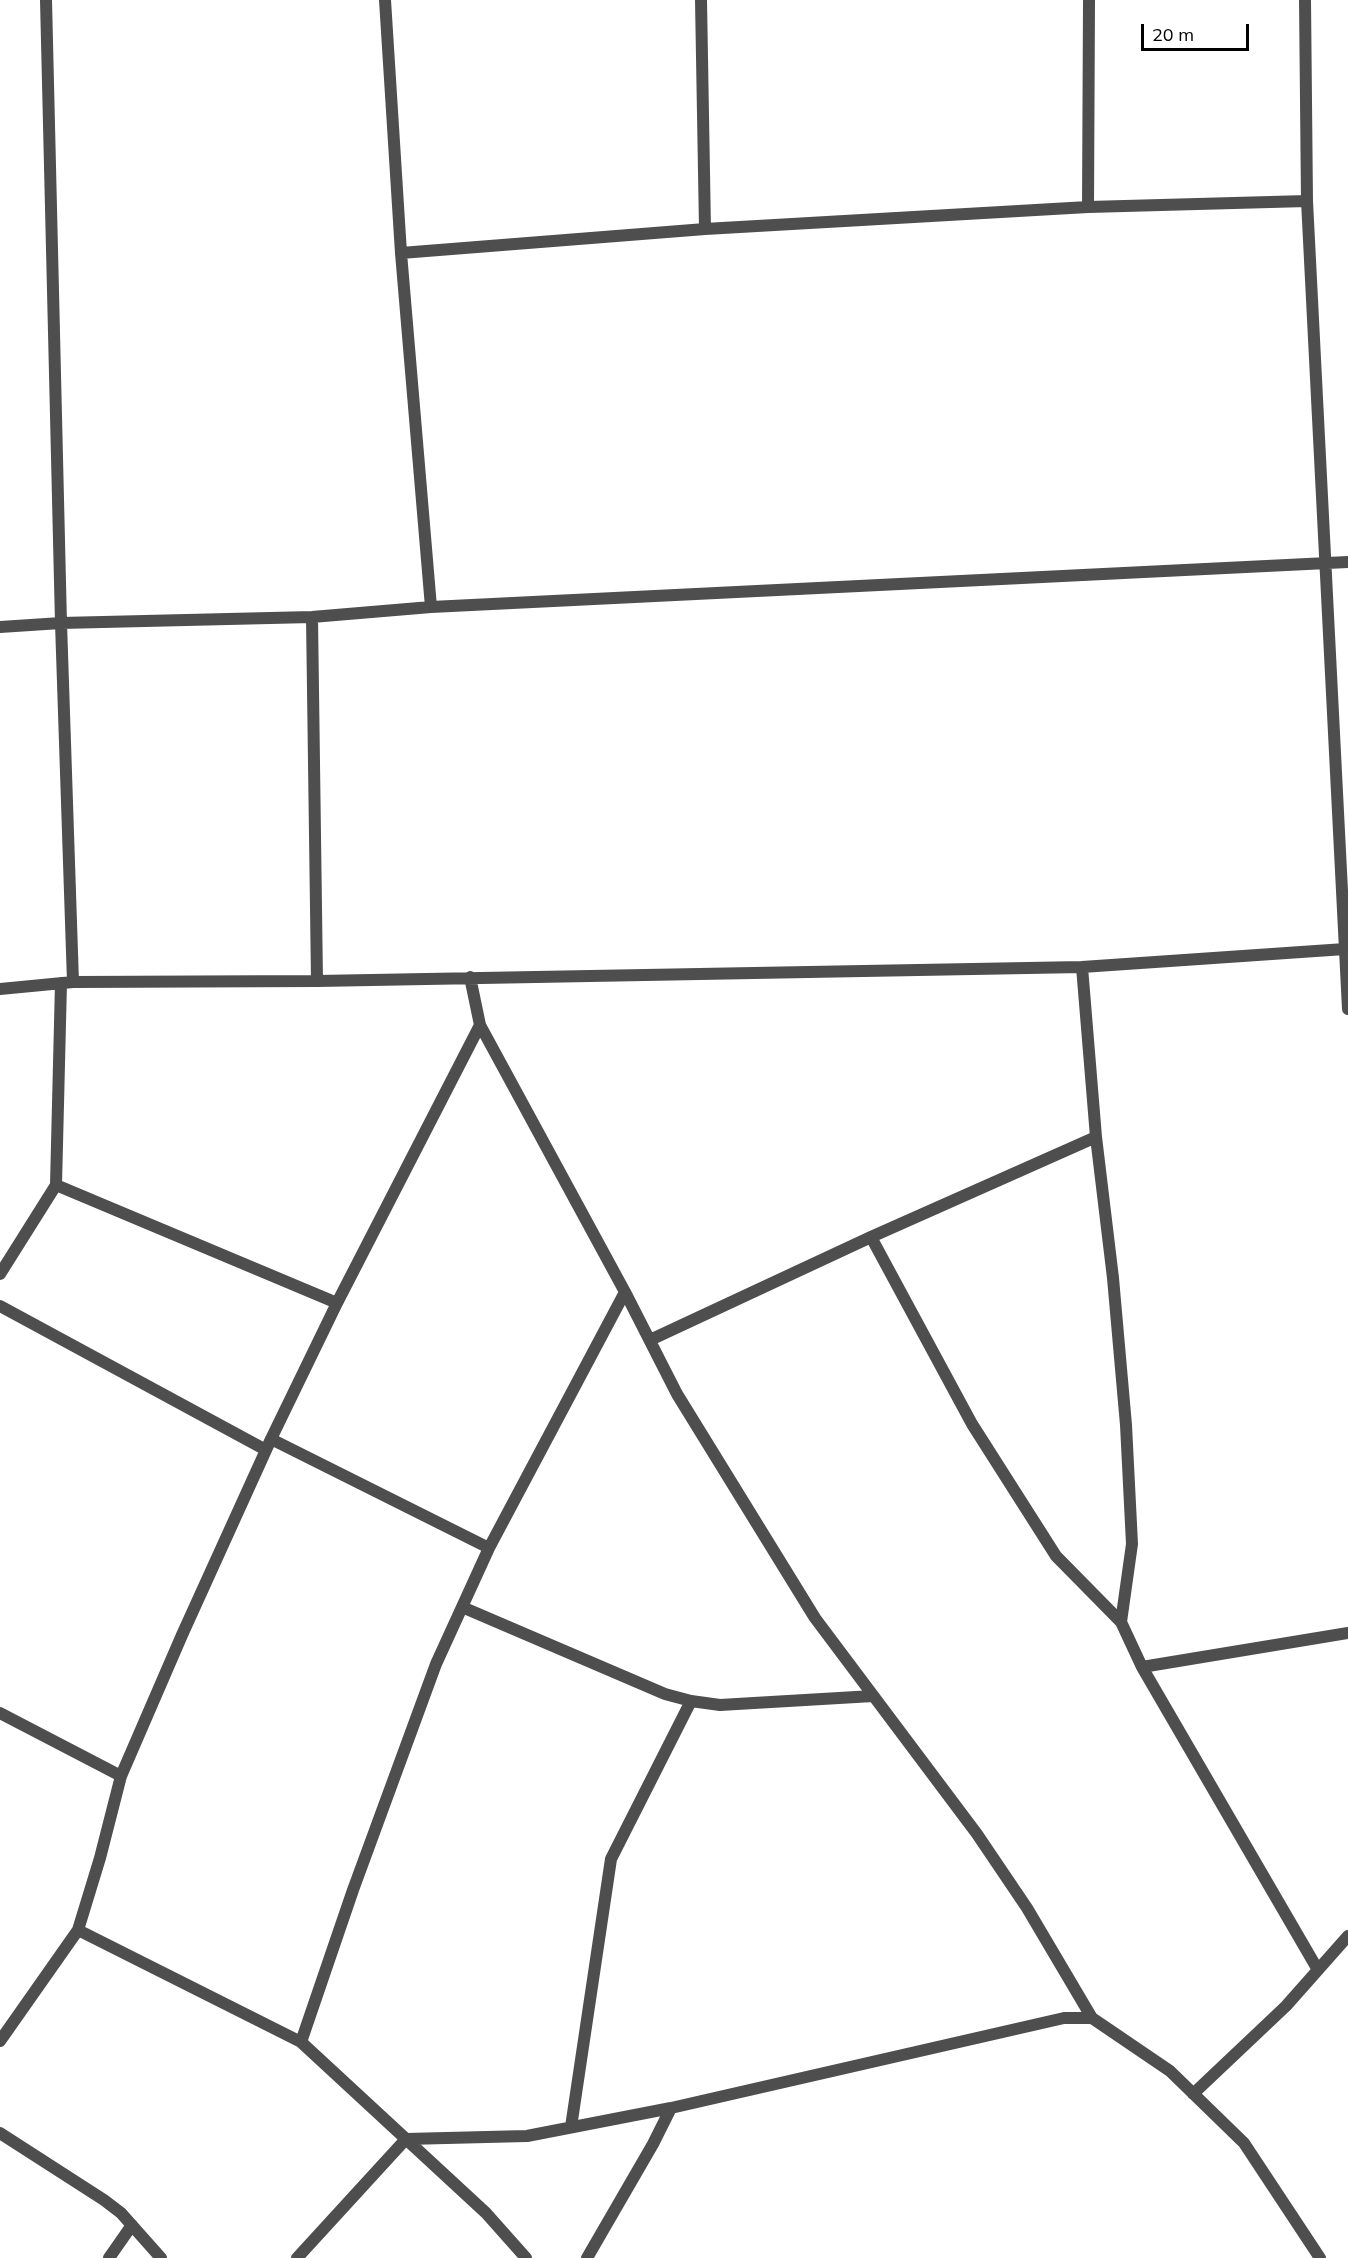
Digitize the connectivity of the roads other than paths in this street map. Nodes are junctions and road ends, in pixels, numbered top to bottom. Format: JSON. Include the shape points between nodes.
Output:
{"nodes":[{"id":1,"x":46,"y":0,"type":"edge"},
{"id":2,"x":385,"y":0,"type":"edge"},
{"id":3,"x":701,"y":0,"type":"edge"},
{"id":4,"x":1089,"y":0,"type":"edge"},
{"id":5,"x":1305,"y":0,"type":"edge"},
{"id":6,"x":1307,"y":201,"type":"junction"},
{"id":7,"x":1088,"y":207,"type":"junction"},
{"id":8,"x":705,"y":229,"type":"junction"},
{"id":9,"x":401,"y":253,"type":"junction"},
{"id":10,"x":1326,"y":562,"type":"junction"},
{"id":11,"x":1348,"y":562,"type":"edge"},
{"id":12,"x":431,"y":607,"type":"junction"},
{"id":13,"x":312,"y":617,"type":"junction"},
{"id":14,"x":61,"y":623,"type":"junction"},
{"id":15,"x":0,"y":627,"type":"edge"},
{"id":16,"x":1345,"y":950,"type":"junction"},
{"id":17,"x":1082,"y":967,"type":"junction"},
{"id":18,"x":470,"y":977,"type":"junction"},
{"id":19,"x":317,"y":981,"type":"junction"},
{"id":20,"x":67,"y":982,"type":"junction"},
{"id":21,"x":0,"y":989,"type":"edge"},
{"id":22,"x":1348,"y":1008,"type":"edge"},
{"id":23,"x":480,"y":1025,"type":"junction"},
{"id":24,"x":1096,"y":1137,"type":"junction"},
{"id":25,"x":56,"y":1185,"type":"junction"},
{"id":26,"x":871,"y":1237,"type":"junction"},
{"id":27,"x":0,"y":1274,"type":"edge"},
{"id":28,"x":625,"y":1292,"type":"junction"},
{"id":29,"x":337,"y":1303,"type":"junction"},
{"id":30,"x":0,"y":1306,"type":"edge"},
{"id":31,"x":650,"y":1340,"type":"junction"},
{"id":32,"x":269,"y":1445,"type":"junction"},
{"id":33,"x":489,"y":1548,"type":"junction"},
{"id":34,"x":462,"y":1607,"type":"junction"},
{"id":35,"x":1121,"y":1622,"type":"junction"},
{"id":36,"x":1348,"y":1633,"type":"edge"},
{"id":37,"x":1142,"y":1667,"type":"junction"},
{"id":38,"x":873,"y":1696,"type":"junction"},
{"id":39,"x":691,"y":1701,"type":"junction"},
{"id":40,"x":0,"y":1713,"type":"edge"},
{"id":41,"x":121,"y":1776,"type":"junction"},
{"id":42,"x":78,"y":1930,"type":"junction"},
{"id":43,"x":1348,"y":1936,"type":"edge"},
{"id":44,"x":1318,"y":1970,"type":"junction"},
{"id":45,"x":1092,"y":2018,"type":"junction"},
{"id":46,"x":0,"y":2041,"type":"edge"},
{"id":47,"x":301,"y":2042,"type":"junction"},
{"id":48,"x":1193,"y":2094,"type":"junction"},
{"id":49,"x":671,"y":2108,"type":"junction"},
{"id":50,"x":572,"y":2127,"type":"junction"},
{"id":51,"x":0,"y":2133,"type":"edge"},
{"id":52,"x":406,"y":2139,"type":"junction"},
{"id":53,"x":132,"y":2225,"type":"junction"},
{"id":54,"x":109,"y":2258,"type":"edge"},
{"id":55,"x":161,"y":2258,"type":"edge"},
{"id":56,"x":297,"y":2258,"type":"edge"},
{"id":57,"x":526,"y":2258,"type":"edge"},
{"id":58,"x":587,"y":2258,"type":"edge"},
{"id":59,"x":1320,"y":2258,"type":"edge"}],
"edges":[{"from":1,"to":14,"type":"street"},
{"from":2,"to":9,"type":"street"},
{"from":3,"to":8,"type":"street"},
{"from":4,"to":7,"type":"street"},
{"from":5,"to":6,"type":"street"},
{"from":6,"to":7,"type":"street"},
{"from":6,"to":10,"type":"street"},
{"from":7,"to":8,"type":"street"},
{"from":8,"to":9,"type":"street"},
{"from":9,"to":12,"type":"street"},
{"from":10,"to":11,"type":"street"},
{"from":10,"to":12,"type":"street"},
{"from":10,"to":16,"type":"street"},
{"from":12,"to":13,"type":"street"},
{"from":13,"to":14,"type":"street"},
{"from":13,"to":19,"type":"street"},
{"from":14,"to":15,"type":"street"},
{"from":14,"to":20,"type":"street"},
{"from":16,"to":17,"type":"street"},
{"from":16,"to":22,"type":"street"},
{"from":17,"to":18,"type":"street"},
{"from":17,"to":24,"type":"street"},
{"from":18,"to":19,"type":"street"},
{"from":18,"to":23,"type":"street"},
{"from":19,"to":20,"type":"street"},
{"from":20,"to":21,"type":"street"},
{"from":20,"to":25,"type":"street"},
{"from":23,"to":28,"type":"street"},
{"from":23,"to":29,"type":"street"},
{"from":24,"to":26,"type":"street"},
{"from":24,"to":35,"type":"street","via":[[1126,1425],[1132,1544]]},
{"from":25,"to":27,"type":"street"},
{"from":25,"to":29,"type":"street"},
{"from":26,"to":31,"type":"street"},
{"from":26,"to":35,"type":"street","via":[[972,1424],[1056,1556]]},
{"from":28,"to":31,"type":"street"},
{"from":28,"to":33,"type":"street"},
{"from":29,"to":32,"type":"street"},
{"from":30,"to":32,"type":"street"},
{"from":31,"to":38,"type":"street","via":[[677,1394],[791,1580]]},
{"from":32,"to":33,"type":"street"},
{"from":32,"to":41,"type":"street"},
{"from":33,"to":34,"type":"street"},
{"from":34,"to":39,"type":"street","via":[[665,1694]]},
{"from":34,"to":47,"type":"street","via":[[436,1664]]},
{"from":35,"to":37,"type":"street"},
{"from":36,"to":37,"type":"street"},
{"from":37,"to":44,"type":"street"},
{"from":38,"to":39,"type":"street","via":[[720,1705]]},
{"from":38,"to":45,"type":"street","via":[[1010,1882]]},
{"from":39,"to":50,"type":"street","via":[[611,1859]]},
{"from":40,"to":41,"type":"street"},
{"from":41,"to":42,"type":"street"},
{"from":42,"to":46,"type":"street"},
{"from":42,"to":47,"type":"street"},
{"from":43,"to":44,"type":"street"},
{"from":44,"to":48,"type":"street","via":[[1286,2006]]},
{"from":45,"to":48,"type":"street","via":[[1170,2071]]},
{"from":45,"to":49,"type":"street","via":[[1064,2018]]},
{"from":47,"to":52,"type":"street"},
{"from":48,"to":59,"type":"street","via":[[1244,2142]]},
{"from":49,"to":50,"type":"street"},
{"from":49,"to":58,"type":"street"},
{"from":50,"to":52,"type":"street","via":[[527,2136]]},
{"from":51,"to":53,"type":"street","via":[[89,2189]]},
{"from":52,"to":56,"type":"street"},
{"from":52,"to":57,"type":"street","via":[[486,2213]]},
{"from":53,"to":54,"type":"street"},
{"from":53,"to":55,"type":"street"}]}
